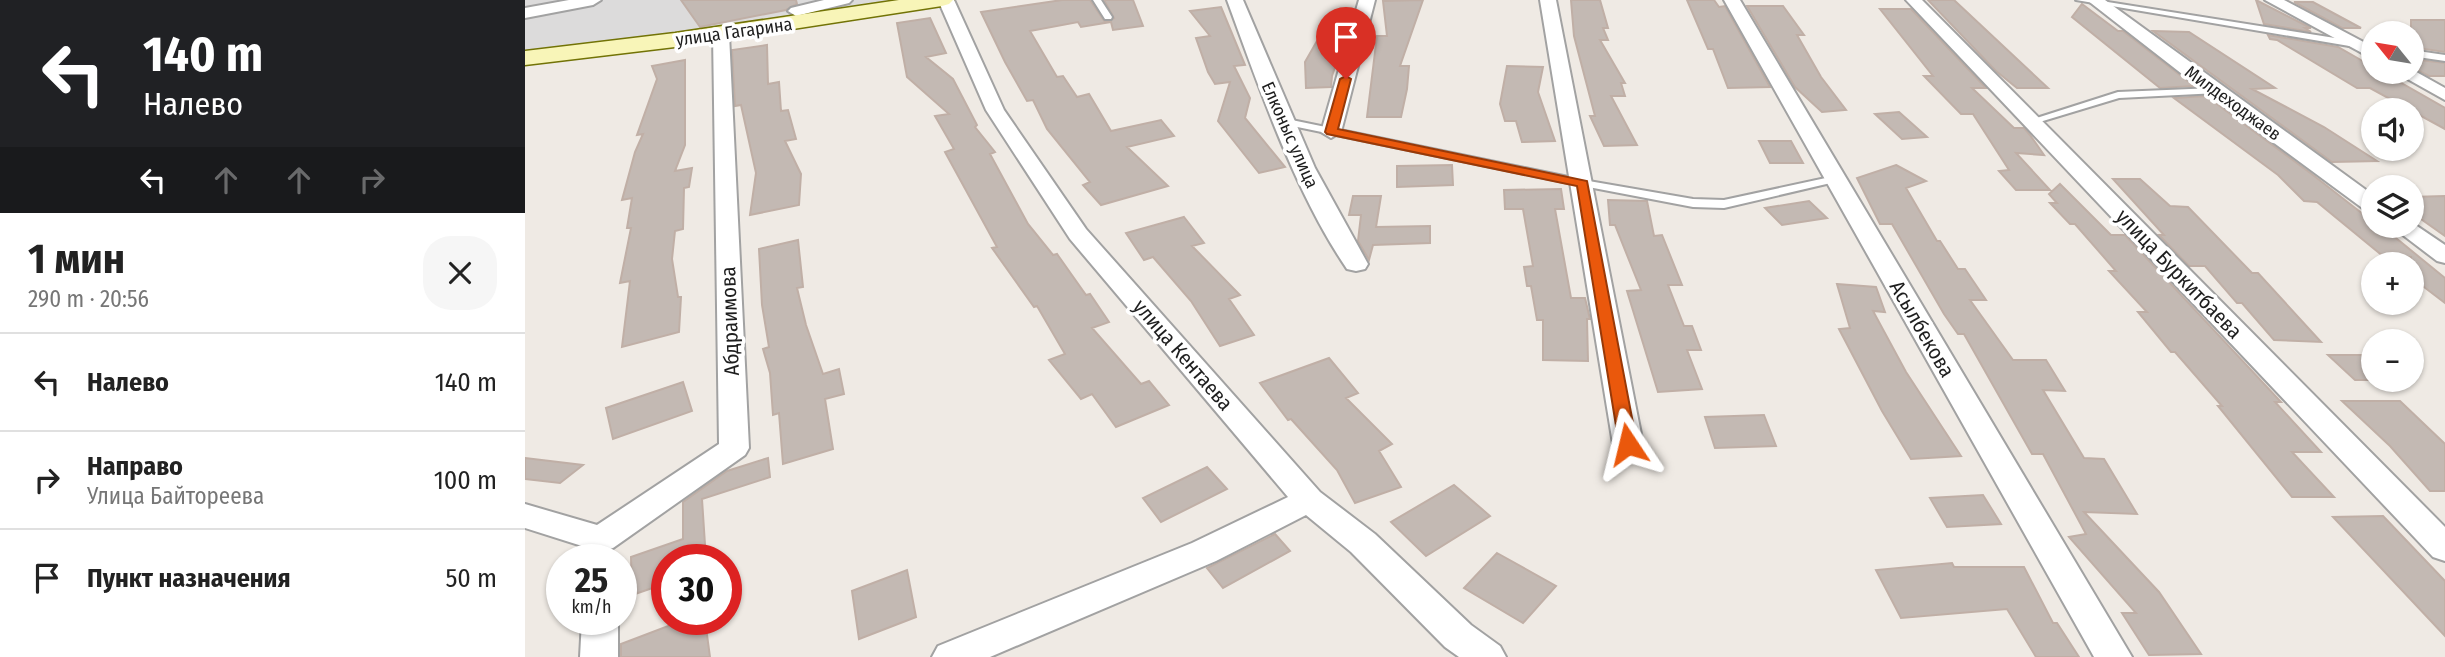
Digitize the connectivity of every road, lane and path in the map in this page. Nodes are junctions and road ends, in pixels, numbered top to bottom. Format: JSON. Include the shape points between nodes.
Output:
{"nodes":[{"id":1,"x":593,"y":0,"type":"edge"},
{"id":2,"x":844,"y":0,"type":"edge"},
{"id":3,"x":944,"y":0,"type":"edge"},
{"id":4,"x":1097,"y":0,"type":"edge"},
{"id":5,"x":1235,"y":0,"type":"edge"},
{"id":6,"x":1367,"y":0,"type":"edge"},
{"id":7,"x":1548,"y":0,"type":"edge"},
{"id":8,"x":1732,"y":0,"type":"edge"},
{"id":9,"x":1913,"y":0,"type":"edge"},
{"id":10,"x":2080,"y":0,"type":"edge"},
{"id":11,"x":2273,"y":0,"type":"edge"},
{"id":12,"x":2097,"y":1,"type":"edge"},
{"id":13,"x":796,"y":11,"type":"dead end"},
{"id":14,"x":525,"y":13,"type":"edge"},
{"id":15,"x":1108,"y":17,"type":"dead end"},
{"id":16,"x":721,"y":34,"type":"junction"},
{"id":17,"x":2354,"y":44,"type":"junction"},
{"id":18,"x":2361,"y":45,"type":"edge"},
{"id":19,"x":2361,"y":48,"type":"edge"},
{"id":20,"x":2424,"y":55,"type":"edge"},
{"id":21,"x":525,"y":58,"type":"edge"},
{"id":22,"x":2445,"y":58,"type":"edge"},
{"id":23,"x":2424,"y":83,"type":"edge"},
{"id":24,"x":2215,"y":91,"type":"junction"},
{"id":25,"x":2445,"y":95,"type":"edge"},
{"id":26,"x":1282,"y":121,"type":"junction"},
{"id":27,"x":2029,"y":122,"type":"junction"},
{"id":28,"x":1331,"y":132,"type":"junction"},
{"id":29,"x":1835,"y":179,"type":"junction"},
{"id":30,"x":1583,"y":184,"type":"junction"},
{"id":31,"x":2361,"y":196,"type":"edge"},
{"id":32,"x":2419,"y":238,"type":"edge"},
{"id":33,"x":2445,"y":256,"type":"edge"},
{"id":34,"x":1356,"y":264,"type":"dead end"},
{"id":35,"x":1628,"y":444,"type":"dead end"},
{"id":36,"x":1308,"y":500,"type":"junction"},
{"id":37,"x":525,"y":516,"type":"edge"},
{"id":38,"x":589,"y":544,"type":"edge"},
{"id":39,"x":608,"y":544,"type":"edge"},
{"id":40,"x":2445,"y":548,"type":"edge"},
{"id":41,"x":600,"y":635,"type":"edge"},
{"id":42,"x":599,"y":657,"type":"edge"},
{"id":43,"x":951,"y":657,"type":"edge"},
{"id":44,"x":1487,"y":657,"type":"edge"},
{"id":45,"x":2113,"y":657,"type":"edge"}],
"edges":[{"from":1,"to":14,"type":"street"},
{"from":2,"to":13,"type":"street"},
{"from":3,"to":16,"type":"main road","name":"улица Гагарина"},
{"from":3,"to":36,"type":"street","name":"улица Кентаева","via":[[995,110],[1078,234]]},
{"from":4,"to":15,"type":"lane"},
{"from":5,"to":26,"type":"street","name":"Елконыс улица"},
{"from":6,"to":28,"type":"street"},
{"from":7,"to":30,"type":"street"},
{"from":8,"to":29,"type":"street","name":"Асылбекова"},
{"from":9,"to":27,"type":"street","name":"улица Буркитбаева"},
{"from":10,"to":12,"type":"lane"},
{"from":11,"to":17,"type":"street"},
{"from":12,"to":17,"type":"lane"},
{"from":12,"to":24,"type":"street","name":"Милдеходжаев"},
{"from":16,"to":21,"type":"main road","name":"улица Гагарина"},
{"from":16,"to":39,"type":"street","name":"Абдраимова","via":[[734,448]]},
{"from":17,"to":18,"type":"lane"},
{"from":17,"to":19,"type":"street"},
{"from":20,"to":22,"type":"lane"},
{"from":23,"to":25,"type":"street"},
{"from":24,"to":27,"type":"lane","via":[[2118,95]]},
{"from":24,"to":31,"type":"street","name":"Милдеходжаев"},
{"from":26,"to":28,"type":"lane"},
{"from":26,"to":34,"type":"street","name":"Елконыс улица","via":[[1308,179]]},
{"from":27,"to":40,"type":"street","name":"улица Буркитбаева"},
{"from":28,"to":30,"type":"lane"},
{"from":29,"to":30,"type":"lane","via":[[1724,204]]},
{"from":29,"to":45,"type":"street","name":"Асылбекова"},
{"from":30,"to":35,"type":"street"},
{"from":32,"to":33,"type":"street"},
{"from":36,"to":43,"type":"street","via":[[1204,552]]},
{"from":36,"to":44,"type":"street","name":"улица Кентаева","via":[[1363,543],[1458,636]]},
{"from":37,"to":38,"type":"street"},
{"from":41,"to":42,"type":"street"}]}
